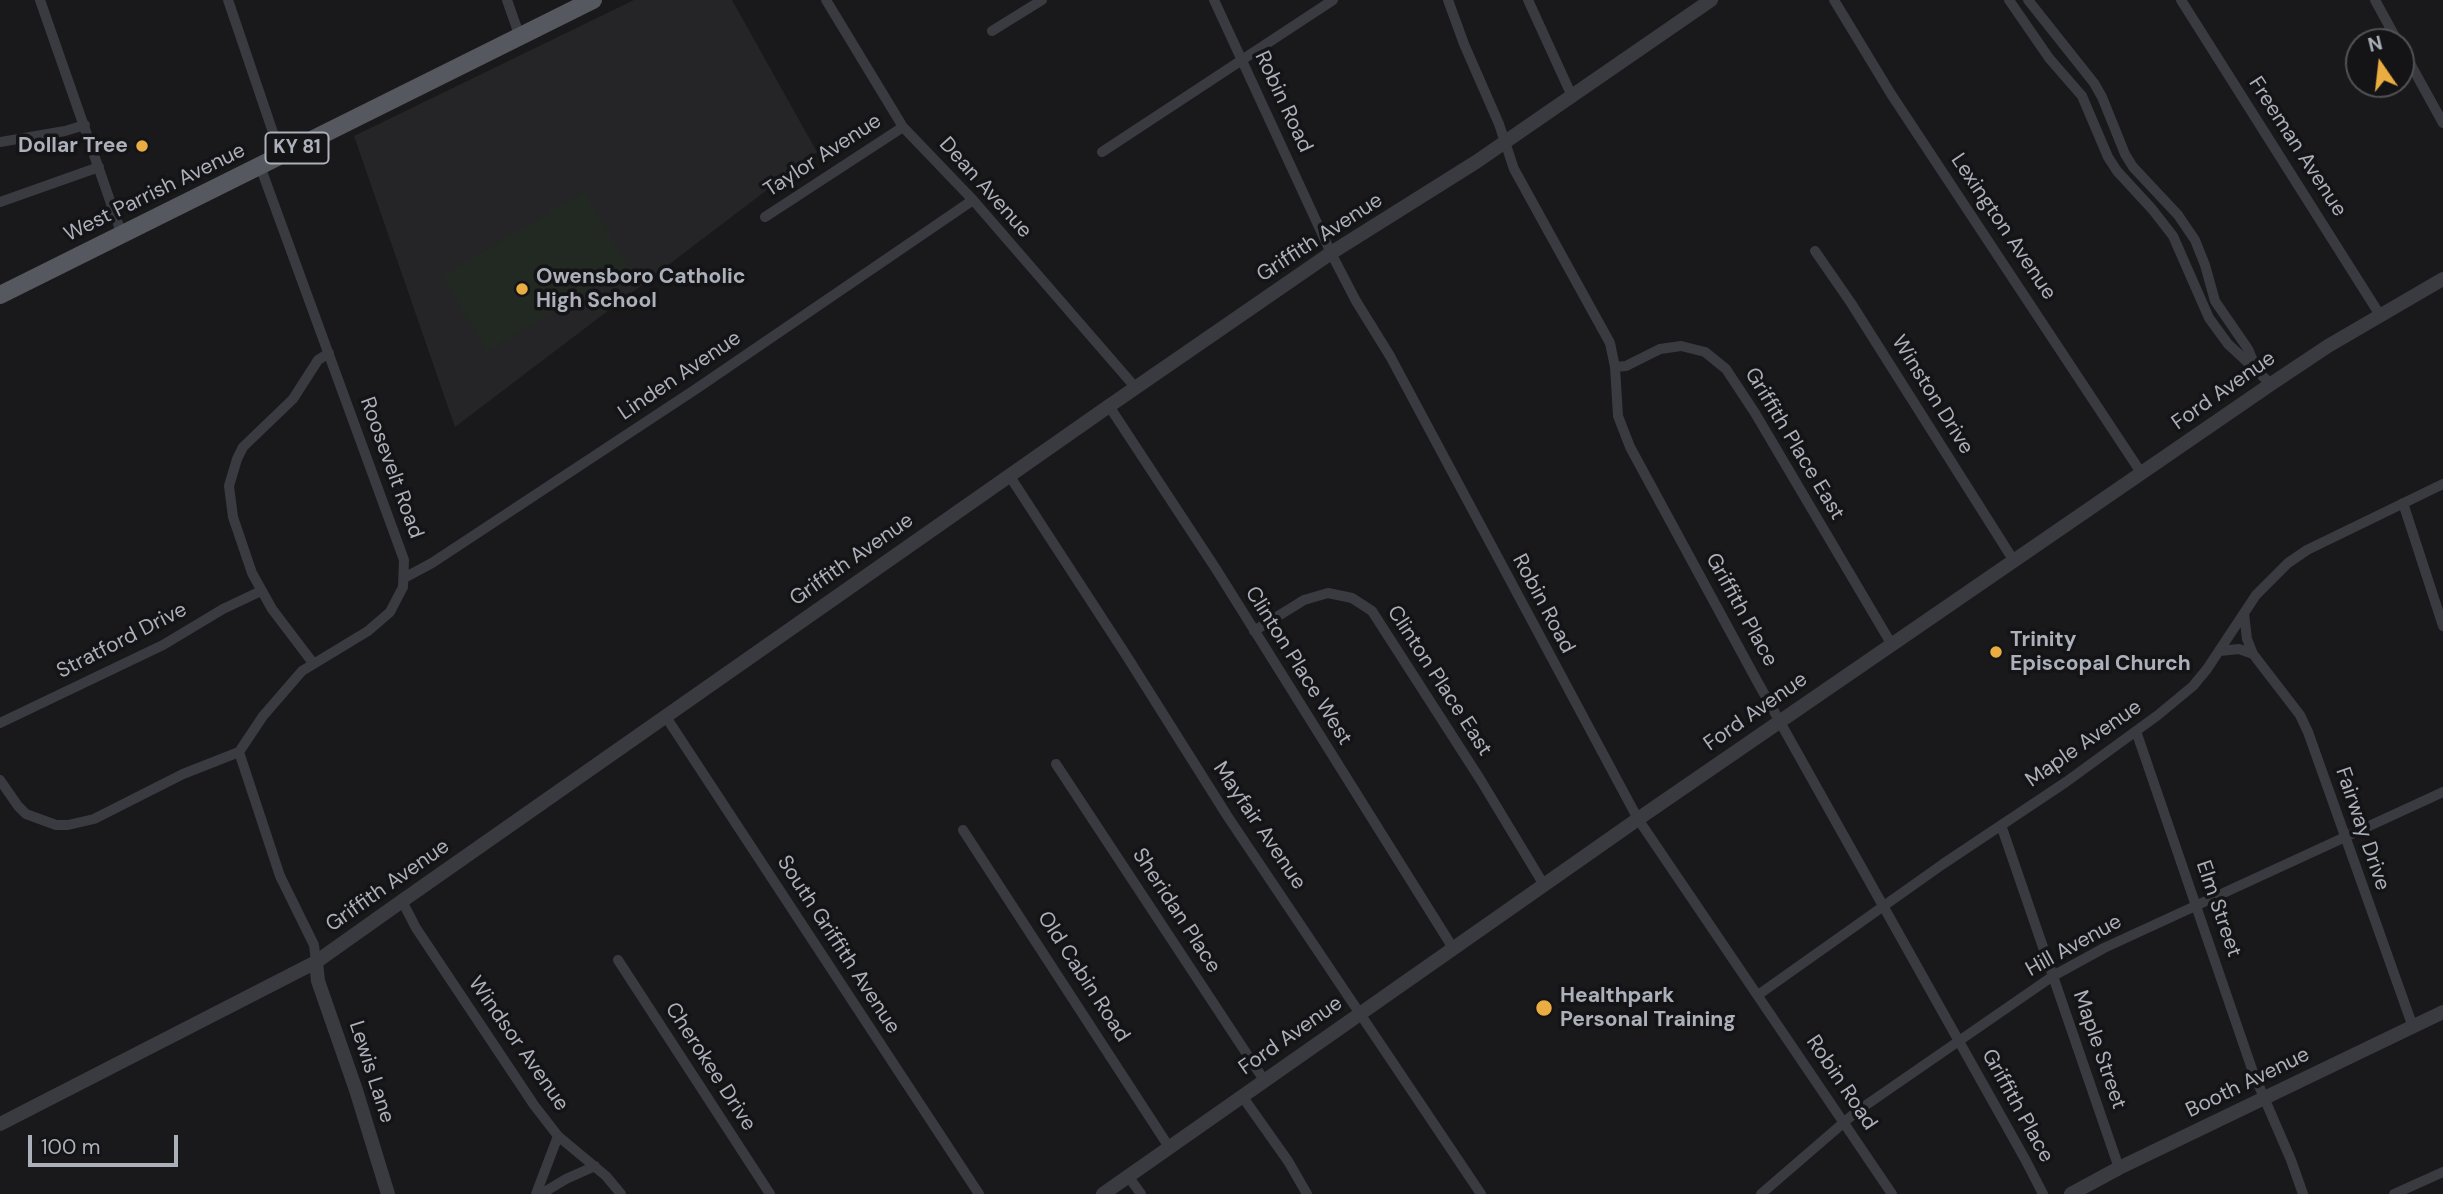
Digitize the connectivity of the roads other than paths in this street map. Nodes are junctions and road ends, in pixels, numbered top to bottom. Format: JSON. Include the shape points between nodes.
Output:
{"nodes":[{"id":1,"x":40,"y":0,"type":"edge"},
{"id":2,"x":228,"y":0,"type":"edge"},
{"id":3,"x":507,"y":0,"type":"edge"},
{"id":4,"x":593,"y":0,"type":"edge"},
{"id":5,"x":826,"y":0,"type":"edge"},
{"id":6,"x":1041,"y":0,"type":"edge"},
{"id":7,"x":1214,"y":0,"type":"edge"},
{"id":8,"x":1333,"y":0,"type":"edge"},
{"id":9,"x":1448,"y":0,"type":"edge"},
{"id":10,"x":1528,"y":0,"type":"edge"},
{"id":11,"x":1712,"y":0,"type":"edge"},
{"id":12,"x":1833,"y":0,"type":"edge"},
{"id":13,"x":2008,"y":0,"type":"edge"},
{"id":14,"x":2028,"y":0,"type":"edge"},
{"id":15,"x":2181,"y":0,"type":"edge"},
{"id":16,"x":2375,"y":0,"type":"edge"},
{"id":17,"x":2390,"y":28,"type":"edge"},
{"id":18,"x":992,"y":31,"type":"dead end"},
{"id":19,"x":520,"y":37,"type":"junction"},
{"id":20,"x":1243,"y":60,"type":"junction"},
{"id":21,"x":2415,"y":72,"type":"edge"},
{"id":22,"x":1571,"y":94,"type":"junction"},
{"id":23,"x":2443,"y":123,"type":"edge"},
{"id":24,"x":85,"y":125,"type":"junction"},
{"id":25,"x":903,"y":127,"type":"junction"},
{"id":26,"x":0,"y":142,"type":"edge"},
{"id":27,"x":1504,"y":142,"type":"junction"},
{"id":28,"x":1102,"y":152,"type":"dead end"},
{"id":29,"x":281,"y":156,"type":"junction"},
{"id":30,"x":260,"y":166,"type":"junction"},
{"id":31,"x":99,"y":167,"type":"junction"},
{"id":32,"x":973,"y":200,"type":"junction"},
{"id":33,"x":0,"y":202,"type":"edge"},
{"id":34,"x":765,"y":217,"type":"dead end"},
{"id":35,"x":122,"y":234,"type":"junction"},
{"id":36,"x":1815,"y":251,"type":"dead end"},
{"id":37,"x":1331,"y":253,"type":"junction"},
{"id":38,"x":2443,"y":280,"type":"edge"},
{"id":39,"x":0,"y":295,"type":"edge"},
{"id":40,"x":2380,"y":315,"type":"junction"},
{"id":41,"x":330,"y":353,"type":"junction"},
{"id":42,"x":1615,"y":367,"type":"junction"},
{"id":43,"x":2256,"y":368,"type":"junction"},
{"id":44,"x":2271,"y":384,"type":"junction"},
{"id":45,"x":1136,"y":387,"type":"junction"},
{"id":46,"x":1109,"y":406,"type":"junction"},
{"id":47,"x":2142,"y":474,"type":"junction"},
{"id":48,"x":1009,"y":475,"type":"junction"},
{"id":49,"x":2443,"y":484,"type":"edge"},
{"id":50,"x":2403,"y":503,"type":"junction"},
{"id":51,"x":2014,"y":561,"type":"junction"},
{"id":52,"x":404,"y":578,"type":"junction"},
{"id":53,"x":261,"y":592,"type":"junction"},
{"id":54,"x":2244,"y":612,"type":"junction"},
{"id":55,"x":2443,"y":626,"type":"edge"},
{"id":56,"x":1254,"y":631,"type":"junction"},
{"id":57,"x":1892,"y":645,"type":"junction"},
{"id":58,"x":2220,"y":651,"type":"junction"},
{"id":59,"x":2253,"y":654,"type":"junction"},
{"id":60,"x":313,"y":663,"type":"junction"},
{"id":61,"x":666,"y":717,"type":"junction"},
{"id":62,"x":1781,"y":721,"type":"junction"},
{"id":63,"x":0,"y":723,"type":"edge"},
{"id":64,"x":2136,"y":731,"type":"junction"},
{"id":65,"x":239,"y":752,"type":"junction"},
{"id":66,"x":1056,"y":764,"type":"dead end"},
{"id":67,"x":0,"y":780,"type":"edge"},
{"id":68,"x":2443,"y":792,"type":"edge"},
{"id":69,"x":1638,"y":820,"type":"junction"},
{"id":70,"x":2001,"y":825,"type":"junction"},
{"id":71,"x":963,"y":830,"type":"dead end"},
{"id":72,"x":2344,"y":837,"type":"junction"},
{"id":73,"x":1544,"y":885,"type":"junction"},
{"id":74,"x":402,"y":901,"type":"junction"},
{"id":75,"x":1884,"y":905,"type":"junction"},
{"id":76,"x":2196,"y":905,"type":"junction"},
{"id":77,"x":1453,"y":948,"type":"junction"},
{"id":78,"x":618,"y":960,"type":"dead end"},
{"id":79,"x":316,"y":962,"type":"junction"},
{"id":80,"x":2053,"y":976,"type":"junction"},
{"id":81,"x":1758,"y":995,"type":"junction"},
{"id":82,"x":2443,"y":1012,"type":"edge"},
{"id":83,"x":1360,"y":1014,"type":"junction"},
{"id":84,"x":2413,"y":1027,"type":"junction"},
{"id":85,"x":1959,"y":1041,"type":"junction"},
{"id":86,"x":1265,"y":1080,"type":"junction"},
{"id":87,"x":1242,"y":1096,"type":"junction"},
{"id":88,"x":2265,"y":1098,"type":"junction"},
{"id":89,"x":1844,"y":1122,"type":"junction"},
{"id":90,"x":0,"y":1124,"type":"edge"},
{"id":91,"x":558,"y":1136,"type":"junction"},
{"id":92,"x":1169,"y":1147,"type":"junction"},
{"id":93,"x":595,"y":1166,"type":"junction"},
{"id":94,"x":2119,"y":1168,"type":"junction"},
{"id":95,"x":2443,"y":1172,"type":"edge"},
{"id":96,"x":1128,"y":1176,"type":"junction"},
{"id":97,"x":388,"y":1194,"type":"edge"},
{"id":98,"x":539,"y":1194,"type":"edge"},
{"id":99,"x":621,"y":1194,"type":"edge"},
{"id":100,"x":770,"y":1194,"type":"edge"},
{"id":101,"x":979,"y":1194,"type":"edge"},
{"id":102,"x":1103,"y":1194,"type":"edge"},
{"id":103,"x":1142,"y":1194,"type":"edge"},
{"id":104,"x":1307,"y":1194,"type":"edge"},
{"id":105,"x":1481,"y":1194,"type":"edge"},
{"id":106,"x":1761,"y":1194,"type":"edge"},
{"id":107,"x":1892,"y":1194,"type":"edge"},
{"id":108,"x":2042,"y":1194,"type":"edge"},
{"id":109,"x":2071,"y":1194,"type":"edge"},
{"id":110,"x":2303,"y":1194,"type":"edge"},
{"id":111,"x":2394,"y":1194,"type":"edge"}],
"edges":[{"from":1,"to":24,"type":"street"},
{"from":2,"to":29,"type":"street"},
{"from":3,"to":19,"type":"street"},
{"from":4,"to":19,"type":"main road","name":"West Parrish Avenue","number":"KY 81"},
{"from":5,"to":25,"type":"street","name":"Dean Avenue"},
{"from":6,"to":18,"type":"street"},
{"from":7,"to":20,"type":"street","name":"Robin Road"},
{"from":8,"to":20,"type":"street"},
{"from":9,"to":27,"type":"street","name":"Griffith Place"},
{"from":10,"to":22,"type":"street"},
{"from":11,"to":22,"type":"street","name":"Griffith Avenue"},
{"from":12,"to":47,"type":"street","name":"Lexington Avenue"},
{"from":13,"to":43,"type":"street","via":[[2082,96],[2117,171],[2173,236],[2209,318],[2228,344]]},
{"from":14,"to":43,"type":"street","via":[[2094,83],[2133,167],[2195,240],[2216,301]]},
{"from":15,"to":40,"type":"street","name":"Freeman Avenue"},
{"from":16,"to":17,"type":"street"},
{"from":19,"to":29,"type":"main road","name":"West Parrish Avenue","number":"KY 81"},
{"from":20,"to":28,"type":"street"},
{"from":20,"to":37,"type":"street","name":"Robin Road"},
{"from":21,"to":23,"type":"street"},
{"from":22,"to":27,"type":"street","name":"Griffith Avenue"},
{"from":24,"to":26,"type":"street"},
{"from":24,"to":31,"type":"street"},
{"from":25,"to":32,"type":"street","name":"Dean Avenue"},
{"from":25,"to":34,"type":"street","name":"Taylor Avenue"},
{"from":27,"to":37,"type":"street","name":"Griffith Avenue"},
{"from":27,"to":42,"type":"street","name":"Griffith Place","via":[[1514,169],[1610,344]]},
{"from":29,"to":30,"type":"main road","name":"West Parrish Avenue","number":"KY 81"},
{"from":30,"to":35,"type":"main road","name":"West Parrish Avenue","number":"KY 81"},
{"from":30,"to":41,"type":"street","name":"Roosevelt Road"},
{"from":31,"to":33,"type":"street"},
{"from":31,"to":35,"type":"street"},
{"from":32,"to":45,"type":"street","name":"Dean Avenue"},
{"from":32,"to":52,"type":"street","name":"Linden Avenue","via":[[685,397]]},
{"from":35,"to":39,"type":"main road","name":"West Parrish Avenue","number":"KY 81"},
{"from":36,"to":51,"type":"street","name":"Winston Drive"},
{"from":37,"to":45,"type":"street","name":"Griffith Avenue"},
{"from":37,"to":69,"type":"street","name":"Robin Road"},
{"from":38,"to":40,"type":"street","name":"Ford Avenue"},
{"from":40,"to":44,"type":"street","name":"Ford Avenue"},
{"from":41,"to":52,"type":"street","name":"Roosevelt Road","via":[[404,560]]},
{"from":41,"to":53,"type":"street","via":[[318,360],[293,399],[243,447],[232,472],[233,517]]},
{"from":42,"to":57,"type":"street","name":"Griffith Place East","via":[[1660,349],[1681,346],[1704,352],[1726,369]]},
{"from":42,"to":62,"type":"street","name":"Griffith Place","via":[[1618,416],[1630,447]]},
{"from":43,"to":44,"type":"street"},
{"from":44,"to":47,"type":"street","name":"Ford Avenue"},
{"from":45,"to":46,"type":"street","name":"Griffith Avenue"},
{"from":46,"to":48,"type":"street","name":"Griffith Avenue"},
{"from":46,"to":56,"type":"street","name":"Clinton Place West"},
{"from":47,"to":51,"type":"street","name":"Ford Avenue"},
{"from":48,"to":61,"type":"street","name":"Griffith Avenue"},
{"from":48,"to":83,"type":"street","name":"Mayfair Avenue"},
{"from":49,"to":50,"type":"street","name":"Maple Avenue"},
{"from":50,"to":54,"type":"street","name":"Maple Avenue","via":[[2288,563]]},
{"from":50,"to":55,"type":"street"},
{"from":51,"to":57,"type":"street","name":"Ford Avenue"},
{"from":52,"to":60,"type":"street","via":[[398,600],[380,622]]},
{"from":53,"to":60,"type":"street"},
{"from":53,"to":63,"type":"street","name":"Stratford Drive"},
{"from":54,"to":58,"type":"street","name":"Maple Avenue"},
{"from":54,"to":59,"type":"street","name":"Fairway Drive"},
{"from":56,"to":73,"type":"street","name":"Clinton Place East","via":[[1304,600],[1328,593],[1352,598],[1372,611]]},
{"from":56,"to":77,"type":"street","name":"Clinton Place West"},
{"from":57,"to":62,"type":"street","name":"Ford Avenue"},
{"from":58,"to":59,"type":"street","via":[[2239,649]]},
{"from":58,"to":64,"type":"street","name":"Maple Avenue","via":[[2193,685]]},
{"from":59,"to":72,"type":"street","name":"Fairway Drive","via":[[2300,715]]},
{"from":60,"to":65,"type":"street","via":[[278,696]]},
{"from":61,"to":74,"type":"street","name":"Griffith Avenue"},
{"from":61,"to":101,"type":"street","name":"South Griffith Avenue"},
{"from":62,"to":69,"type":"street","name":"Ford Avenue"},
{"from":62,"to":75,"type":"street","name":"Griffith Place"},
{"from":64,"to":70,"type":"street","name":"Maple Avenue"},
{"from":64,"to":76,"type":"street","name":"Elm Street"},
{"from":65,"to":67,"type":"street","via":[[183,774],[94,819],[68,825],[26,814]]},
{"from":65,"to":79,"type":"street","via":[[280,876],[314,945]]},
{"from":66,"to":86,"type":"street","name":"Sheridan Place"},
{"from":68,"to":72,"type":"street","name":"Hill Avenue"},
{"from":69,"to":73,"type":"street","name":"Ford Avenue"},
{"from":69,"to":81,"type":"street","name":"Robin Road"},
{"from":70,"to":75,"type":"street","name":"Maple Avenue"},
{"from":70,"to":80,"type":"street","name":"Maple Street"},
{"from":71,"to":92,"type":"street","name":"Old Cabin Road"},
{"from":72,"to":76,"type":"street","name":"Hill Avenue"},
{"from":72,"to":84,"type":"street","name":"Fairway Drive"},
{"from":73,"to":77,"type":"street","name":"Ford Avenue"},
{"from":74,"to":79,"type":"street","name":"Griffith Avenue"},
{"from":74,"to":91,"type":"street","name":"Windsor Avenue","via":[[461,998]]},
{"from":75,"to":81,"type":"street","name":"Maple Avenue"},
{"from":75,"to":85,"type":"street","name":"Griffith Place"},
{"from":76,"to":80,"type":"street","name":"Hill Avenue"},
{"from":76,"to":88,"type":"street","name":"Elm Street"},
{"from":77,"to":83,"type":"street","name":"Ford Avenue"},
{"from":78,"to":100,"type":"street","name":"Cherokee Drive"},
{"from":79,"to":90,"type":"street","name":"Griffith Avenue"},
{"from":79,"to":97,"type":"street","name":"Lewis Lane","via":[[318,981]]},
{"from":80,"to":85,"type":"street","name":"Hill Avenue"},
{"from":80,"to":94,"type":"street","name":"Maple Street"},
{"from":81,"to":89,"type":"street","name":"Robin Road"},
{"from":82,"to":84,"type":"street","name":"Booth Avenue"},
{"from":83,"to":86,"type":"street","name":"Ford Avenue"},
{"from":83,"to":105,"type":"street","name":"Mayfair Avenue"},
{"from":84,"to":88,"type":"street","name":"Booth Avenue"},
{"from":85,"to":89,"type":"street","name":"Hill Avenue"},
{"from":85,"to":108,"type":"street","name":"Griffith Place"},
{"from":86,"to":87,"type":"street","name":"Ford Avenue"},
{"from":87,"to":92,"type":"street","name":"Ford Avenue"},
{"from":87,"to":104,"type":"street"},
{"from":88,"to":94,"type":"street","name":"Booth Avenue"},
{"from":88,"to":110,"type":"street","name":"Elm Street"},
{"from":89,"to":106,"type":"street","name":"Hill Avenue"},
{"from":89,"to":107,"type":"street","name":"Robin Road"},
{"from":91,"to":93,"type":"street","name":"Windsor Avenue"},
{"from":91,"to":98,"type":"street"},
{"from":92,"to":96,"type":"street","name":"Ford Avenue"},
{"from":93,"to":98,"type":"street"},
{"from":93,"to":99,"type":"street","name":"Windsor Avenue"},
{"from":94,"to":109,"type":"street","name":"Booth Avenue"},
{"from":95,"to":111,"type":"street"},
{"from":96,"to":102,"type":"street","name":"Ford Avenue"},
{"from":96,"to":103,"type":"street"}]}
